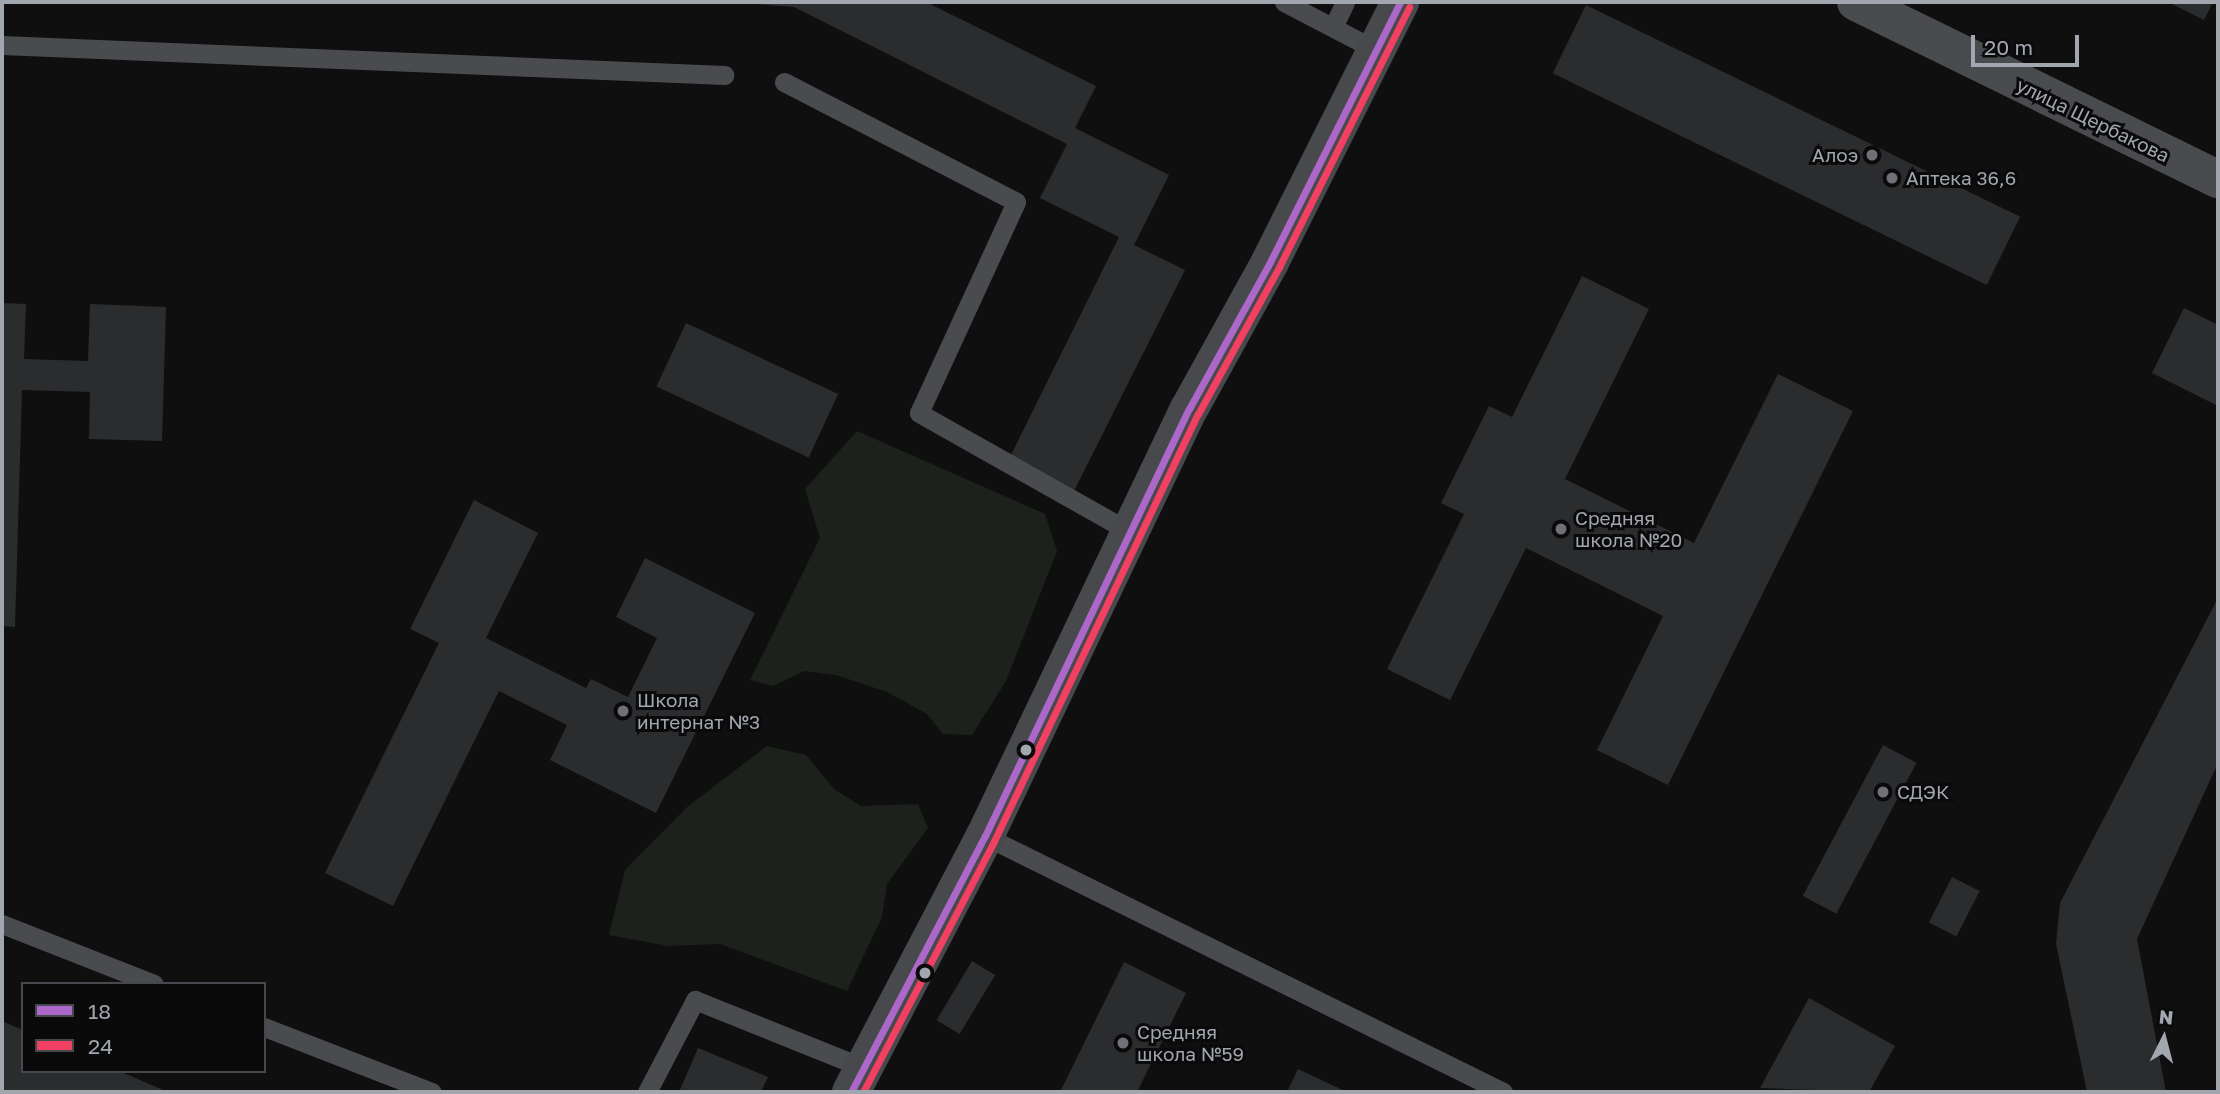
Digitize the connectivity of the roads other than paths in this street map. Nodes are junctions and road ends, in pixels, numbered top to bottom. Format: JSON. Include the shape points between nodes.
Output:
{"nodes":[{"id":1,"x":1284,"y":2,"type":"edge"},
{"id":2,"x":1345,"y":2,"type":"edge"},
{"id":3,"x":1400,"y":2,"type":"edge"},
{"id":4,"x":1856,"y":2,"type":"edge"},
{"id":5,"x":1334,"y":25,"type":"junction"},
{"id":6,"x":2,"y":45,"type":"edge"},
{"id":7,"x":1376,"y":50,"type":"junction"},
{"id":8,"x":724,"y":75,"type":"dead end"},
{"id":9,"x":784,"y":82,"type":"dead end"},
{"id":10,"x":2218,"y":179,"type":"edge"},
{"id":11,"x":1128,"y":531,"type":"junction"},
{"id":12,"x":985,"y":836,"type":"junction"},
{"id":13,"x":2,"y":924,"type":"edge"},
{"id":14,"x":149,"y":982,"type":"edge"},
{"id":15,"x":266,"y":1028,"type":"edge"},
{"id":16,"x":857,"y":1080,"type":"edge"},
{"id":17,"x":432,"y":1092,"type":"edge"},
{"id":18,"x":647,"y":1092,"type":"edge"},
{"id":19,"x":1503,"y":1092,"type":"edge"}],
"edges":[{"from":1,"to":5,"type":"lane"},
{"from":2,"to":5,"type":"lane"},
{"from":3,"to":7,"type":"street"},
{"from":4,"to":10,"type":"street","name":"улица Щербакова"},
{"from":5,"to":7,"type":"lane"},
{"from":6,"to":8,"type":"lane"},
{"from":7,"to":11,"type":"street"},
{"from":9,"to":11,"type":"lane","via":[[1016,202],[919,413]]},
{"from":11,"to":12,"type":"street"},
{"from":12,"to":16,"type":"street"},
{"from":12,"to":19,"type":"lane"},
{"from":13,"to":14,"type":"lane"},
{"from":15,"to":17,"type":"lane"},
{"from":16,"to":18,"type":"lane","via":[[695,1000]]}]}
